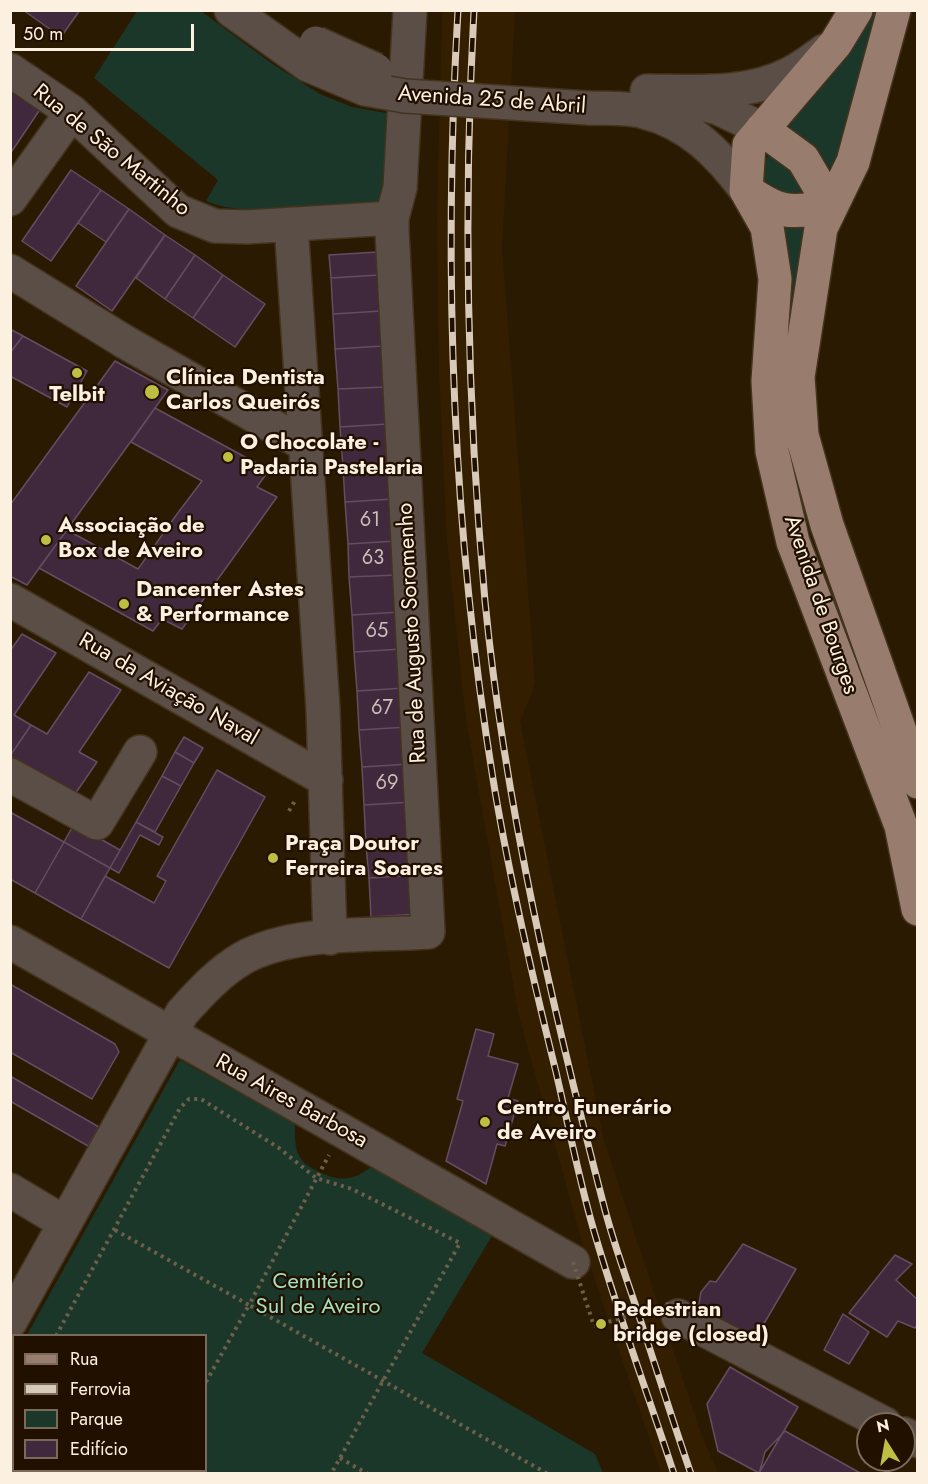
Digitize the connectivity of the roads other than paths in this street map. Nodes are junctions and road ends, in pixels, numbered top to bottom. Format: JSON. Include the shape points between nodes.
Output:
{"nodes":[{"id":1,"x":231,"y":10,"type":"edge"},
{"id":2,"x":265,"y":10,"type":"edge"},
{"id":3,"x":410,"y":10,"type":"edge"},
{"id":4,"x":856,"y":10,"type":"edge"},
{"id":5,"x":894,"y":10,"type":"edge"},
{"id":6,"x":836,"y":43,"type":"junction"},
{"id":7,"x":312,"y":54,"type":"junction"},
{"id":8,"x":10,"y":70,"type":"edge"},
{"id":9,"x":647,"y":91,"type":"junction"},
{"id":10,"x":590,"y":98,"type":"junction"},
{"id":11,"x":72,"y":112,"type":"junction"},
{"id":12,"x":762,"y":129,"type":"junction"},
{"id":13,"x":746,"y":190,"type":"junction"},
{"id":14,"x":10,"y":199,"type":"edge"},
{"id":15,"x":830,"y":205,"type":"junction"},
{"id":16,"x":392,"y":218,"type":"junction"},
{"id":17,"x":291,"y":224,"type":"junction"},
{"id":18,"x":10,"y":271,"type":"edge"},
{"id":19,"x":304,"y":444,"type":"junction"},
{"id":20,"x":10,"y":600,"type":"edge"},
{"id":21,"x":140,"y":752,"type":"dead end"},
{"id":22,"x":10,"y":775,"type":"edge"},
{"id":23,"x":326,"y":780,"type":"junction"},
{"id":24,"x":918,"y":782,"type":"edge"},
{"id":25,"x":918,"y":909,"type":"edge"},
{"id":26,"x":330,"y":938,"type":"junction"},
{"id":27,"x":10,"y":942,"type":"edge"},
{"id":28,"x":171,"y":1034,"type":"junction"},
{"id":29,"x":10,"y":1190,"type":"edge"},
{"id":30,"x":65,"y":1223,"type":"junction"},
{"id":31,"x":573,"y":1262,"type":"road end"},
{"id":32,"x":678,"y":1316,"type":"road end"},
{"id":33,"x":10,"y":1322,"type":"edge"},
{"id":34,"x":862,"y":1412,"type":"edge"}],
"edges":[{"from":1,"to":7,"type":"street","name":"Avenida 25 de Abril"},
{"from":2,"to":7,"type":"street","name":"Avenida 25 de Abril"},
{"from":3,"to":16,"type":"street","name":"Rua de Augusto Soromenho","via":[[400,188]]},
{"from":4,"to":6,"type":"main road"},
{"from":5,"to":15,"type":"main road","name":"Avenida de Bourges","via":[[853,162]]},
{"from":6,"to":9,"type":"street","via":[[789,75],[750,87]]},
{"from":6,"to":12,"type":"main road"},
{"from":7,"to":10,"type":"street","name":"Avenida 25 de Abril","bridge":true,"via":[[408,76]]},
{"from":8,"to":11,"type":"street","name":"Rua de São Martinho"},
{"from":9,"to":10,"type":"street","name":"Avenida 25 de Abril"},
{"from":9,"to":12,"type":"street","name":"Avenida 25 de Abril","via":[[718,108]]},
{"from":10,"to":13,"type":"street","name":"Avenida 25 de Abril","via":[[644,111],[688,130],[719,154]]},
{"from":11,"to":14,"type":"street"},
{"from":11,"to":17,"type":"street","name":"Rua de São Martinho","via":[[178,211],[197,221],[215,226]]},
{"from":12,"to":13,"type":"main road","via":[[749,145]]},
{"from":12,"to":15,"type":"main road","via":[[803,159]]},
{"from":13,"to":15,"type":"main road","via":[[784,212]]},
{"from":13,"to":25,"type":"main road","name":"Avenida de Bourges","via":[[767,227],[775,279],[768,381],[772,451],[793,542],[901,826]]},
{"from":15,"to":24,"type":"main road","name":"Avenida de Bourges","via":[[821,228],[798,377],[802,435],[827,525]]},
{"from":16,"to":17,"type":"street","name":"Rua de São Martinho"},
{"from":16,"to":26,"type":"street","name":"Rua de Augusto Soromenho","via":[[428,932]]},
{"from":17,"to":19,"type":"street"},
{"from":18,"to":19,"type":"street"},
{"from":19,"to":23,"type":"street"},
{"from":20,"to":23,"type":"street","name":"Rua da Aviação Naval"},
{"from":21,"to":22,"type":"street","via":[[97,823]]},
{"from":23,"to":26,"type":"street"},
{"from":26,"to":28,"type":"street","via":[[298,940],[243,958],[210,982],[182,1013]]},
{"from":27,"to":28,"type":"street","name":"Rua Aires Barbosa"},
{"from":28,"to":30,"type":"street"},
{"from":28,"to":31,"type":"street","name":"Rua Aires Barbosa"},
{"from":29,"to":30,"type":"street"},
{"from":30,"to":33,"type":"street"},
{"from":32,"to":34,"type":"street"}]}
